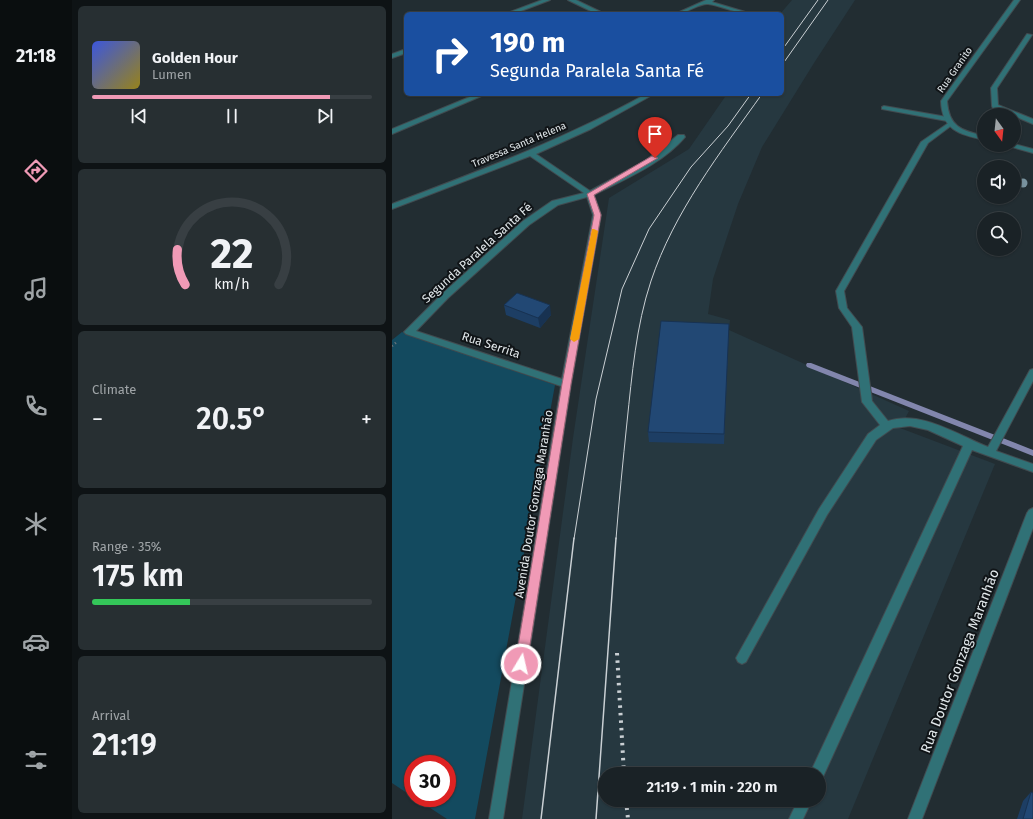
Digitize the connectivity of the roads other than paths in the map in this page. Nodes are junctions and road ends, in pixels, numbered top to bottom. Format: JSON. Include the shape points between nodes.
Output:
{"nodes":[{"id":1,"x":547,"y":0,"type":"edge"},
{"id":2,"x":571,"y":0,"type":"edge"},
{"id":3,"x":1017,"y":0,"type":"edge"},
{"id":4,"x":709,"y":1,"type":"edge"},
{"id":5,"x":514,"y":12,"type":"edge"},
{"id":6,"x":598,"y":12,"type":"edge"},
{"id":7,"x":683,"y":12,"type":"edge"},
{"id":8,"x":743,"y":12,"type":"edge"},
{"id":9,"x":1029,"y":35,"type":"dead end"},
{"id":10,"x":404,"y":52,"type":"edge"},
{"id":11,"x":392,"y":56,"type":"edge"},
{"id":12,"x":478,"y":96,"type":"edge"},
{"id":13,"x":647,"y":96,"type":"edge"},
{"id":14,"x":995,"y":106,"type":"joint"},
{"id":15,"x":884,"y":108,"type":"dead end"},
{"id":16,"x":949,"y":122,"type":"junction"},
{"id":17,"x":1033,"y":122,"type":"edge"},
{"id":18,"x":392,"y":132,"type":"edge"},
{"id":19,"x":977,"y":136,"type":"edge"},
{"id":20,"x":681,"y":137,"type":"dead end"},
{"id":21,"x":1021,"y":147,"type":"edge"},
{"id":22,"x":1033,"y":151,"type":"edge"},
{"id":23,"x":530,"y":153,"type":"junction"},
{"id":24,"x":590,"y":194,"type":"junction"},
{"id":25,"x":392,"y":207,"type":"edge"},
{"id":26,"x":409,"y":332,"type":"joint"},
{"id":27,"x":1033,"y":372,"type":"edge"},
{"id":28,"x":566,"y":384,"type":"junction"},
{"id":29,"x":886,"y":426,"type":"junction"},
{"id":30,"x":969,"y":444,"type":"junction"},
{"id":31,"x":991,"y":450,"type":"junction"},
{"id":32,"x":1033,"y":468,"type":"edge"},
{"id":33,"x":1033,"y":513,"type":"edge"},
{"id":34,"x":742,"y":658,"type":"dead end"},
{"id":35,"x":820,"y":767,"type":"edge"},
{"id":36,"x":802,"y":807,"type":"edge"},
{"id":37,"x":496,"y":819,"type":"edge"},
{"id":38,"x":796,"y":819,"type":"edge"},
{"id":39,"x":915,"y":819,"type":"edge"}],
"edges":[{"from":1,"to":5,"type":"street"},
{"from":2,"to":6,"type":"street"},
{"from":3,"to":16,"type":"street","name":"Rua Granito","via":[[944,101],[944,113]]},
{"from":4,"to":7,"type":"street"},
{"from":4,"to":8,"type":"street"},
{"from":9,"to":14,"type":"street","via":[[994,88]]},
{"from":10,"to":11,"type":"street"},
{"from":12,"to":18,"type":"street"},
{"from":13,"to":23,"type":"street","name":"Travessa Santa Helena"},
{"from":14,"to":17,"type":"street"},
{"from":15,"to":16,"type":"street"},
{"from":16,"to":19,"type":"street","via":[[956,130]]},
{"from":16,"to":29,"type":"street","via":[[925,142],[840,291],[843,308],[857,327],[867,402]]},
{"from":20,"to":24,"type":"street","name":"Segunda Paralela Santa Fé","via":[[648,163]]},
{"from":21,"to":22,"type":"street"},
{"from":23,"to":24,"type":"street"},
{"from":23,"to":25,"type":"street","name":"Travessa Santa Helena"},
{"from":24,"to":26,"type":"street","name":"Segunda Paralela Santa Fé","via":[[555,204],[526,223]]},
{"from":24,"to":28,"type":"street","name":"Avenida Doutor Gonzaga Maranhão","via":[[597,215]]},
{"from":26,"to":28,"type":"street","name":"Rua Serrita"},
{"from":27,"to":31,"type":"street"},
{"from":28,"to":37,"type":"street","name":"Avenida Doutor Gonzaga Maranhão"},
{"from":29,"to":30,"type":"street","via":[[909,422],[923,424]]},
{"from":29,"to":34,"type":"street","via":[[872,437],[823,512]]},
{"from":30,"to":31,"type":"street"},
{"from":30,"to":35,"type":"street"},
{"from":31,"to":32,"type":"street"},
{"from":33,"to":39,"type":"street","name":"Rua Doutor Gonzaga Maranhão"},
{"from":36,"to":38,"type":"street"}]}
